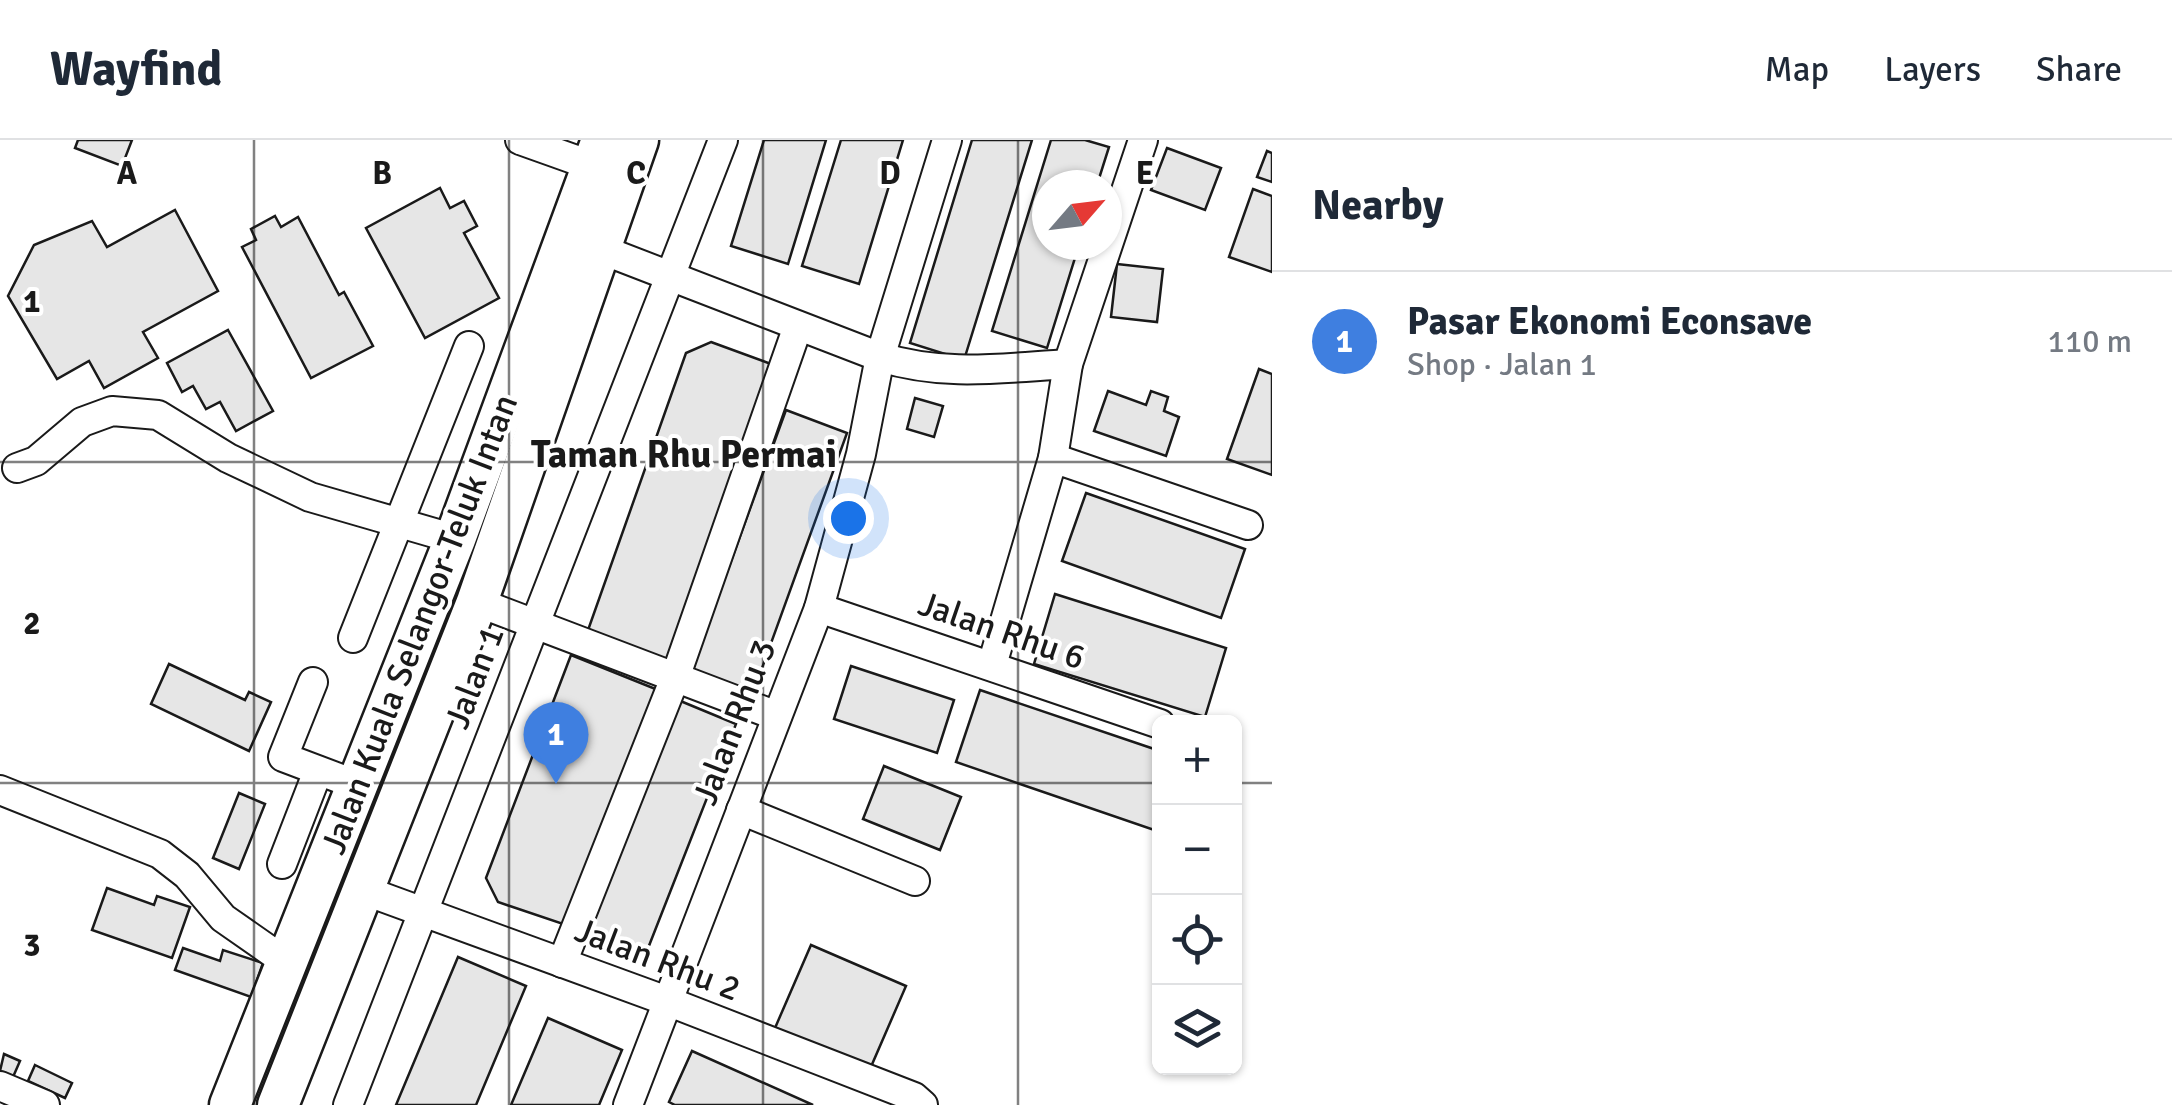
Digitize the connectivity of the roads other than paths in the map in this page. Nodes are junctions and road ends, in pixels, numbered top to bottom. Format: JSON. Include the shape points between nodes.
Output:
{"nodes":[{"id":1,"x":520,"y":140,"type":"edge"},
{"id":2,"x":638,"y":140,"type":"edge"},
{"id":3,"x":723,"y":140,"type":"edge"},
{"id":4,"x":947,"y":140,"type":"edge"},
{"id":5,"x":1143,"y":140,"type":"edge"},
{"id":6,"x":598,"y":153,"type":"edge"},
{"id":7,"x":584,"y":243,"type":"junction"},
{"id":8,"x":670,"y":276,"type":"junction"},
{"id":9,"x":798,"y":326,"type":"junction"},
{"id":10,"x":469,"y":346,"type":"dead end"},
{"id":11,"x":880,"y":357,"type":"junction"},
{"id":12,"x":1068,"y":364,"type":"junction"},
{"id":13,"x":1052,"y":458,"type":"junction"},
{"id":14,"x":17,"y":468,"type":"dead end"},
{"id":15,"x":400,"y":523,"type":"junction"},
{"id":16,"x":1248,"y":524,"type":"dead end"},
{"id":17,"x":455,"y":539,"type":"junction"},
{"id":18,"x":476,"y":602,"type":"junction"},
{"id":19,"x":819,"y":608,"type":"junction"},
{"id":20,"x":534,"y":625,"type":"junction"},
{"id":21,"x":354,"y":638,"type":"dead end"},
{"id":22,"x":992,"y":665,"type":"junction"},
{"id":23,"x":675,"y":678,"type":"junction"},
{"id":24,"x":313,"y":682,"type":"dead end"},
{"id":25,"x":777,"y":716,"type":"junction"},
{"id":26,"x":1152,"y":721,"type":"edge"},
{"id":27,"x":318,"y":771,"type":"junction"},
{"id":28,"x":358,"y":786,"type":"junction"},
{"id":29,"x":0,"y":790,"type":"edge"},
{"id":30,"x":741,"y":810,"type":"junction"},
{"id":31,"x":282,"y":864,"type":"dead end"},
{"id":32,"x":916,"y":881,"type":"dead end"},
{"id":33,"x":363,"y":890,"type":"junction"},
{"id":34,"x":424,"y":910,"type":"junction"},
{"id":35,"x":288,"y":960,"type":"junction"},
{"id":36,"x":562,"y":962,"type":"junction"},
{"id":37,"x":667,"y":1002,"type":"junction"},
{"id":38,"x":0,"y":1086,"type":"edge"},
{"id":39,"x":45,"y":1105,"type":"edge"},
{"id":40,"x":230,"y":1105,"type":"edge"},
{"id":41,"x":278,"y":1105,"type":"edge"},
{"id":42,"x":348,"y":1105,"type":"edge"},
{"id":43,"x":628,"y":1105,"type":"edge"},
{"id":44,"x":923,"y":1105,"type":"edge"}],
"edges":[{"from":1,"to":6,"type":"street"},
{"from":2,"to":7,"type":"highway","name":"Jalan Kuala Selangor-Teluk Intan"},
{"from":3,"to":8,"type":"street","name":"Jalan 1"},
{"from":4,"to":11,"type":"street","name":"Jalan Rhu 3"},
{"from":5,"to":12,"type":"street"},
{"from":6,"to":7,"type":"highway","name":"Jalan Kuala Selangor-Teluk Intan"},
{"from":7,"to":8,"type":"street"},
{"from":7,"to":17,"type":"highway","name":"Jalan Kuala Selangor-Teluk Intan"},
{"from":7,"to":18,"type":"highway","name":"Jalan Kuala Selangor-Teluk Intan"},
{"from":8,"to":9,"type":"street"},
{"from":8,"to":20,"type":"street","name":"Jalan 1"},
{"from":9,"to":11,"type":"street"},
{"from":9,"to":23,"type":"street"},
{"from":10,"to":15,"type":"street"},
{"from":11,"to":12,"type":"street","via":[[949,371]]},
{"from":11,"to":19,"type":"street","name":"Jalan Rhu 3","via":[[862,454]]},
{"from":12,"to":13,"type":"street"},
{"from":13,"to":16,"type":"street"},
{"from":13,"to":22,"type":"street"},
{"from":14,"to":15,"type":"street","via":[[36,461],[82,422],[112,411],[158,415],[310,497]]},
{"from":15,"to":17,"type":"street"},
{"from":15,"to":21,"type":"street"},
{"from":17,"to":28,"type":"highway","name":"Jalan Kuala Selangor-Teluk Intan"},
{"from":18,"to":20,"type":"street"},
{"from":18,"to":33,"type":"highway","name":"Jalan Kuala Selangor-Teluk Intan"},
{"from":19,"to":22,"type":"street","name":"Jalan Rhu 6"},
{"from":19,"to":25,"type":"street","name":"Jalan Rhu 3"},
{"from":20,"to":23,"type":"street"},
{"from":20,"to":34,"type":"street","name":"Jalan 1"},
{"from":22,"to":26,"type":"street","name":"Jalan Rhu 6"},
{"from":23,"to":25,"type":"street"},
{"from":23,"to":36,"type":"street"},
{"from":24,"to":27,"type":"street","via":[[283,757]]},
{"from":25,"to":30,"type":"street","name":"Jalan Rhu 3"},
{"from":27,"to":28,"type":"street"},
{"from":27,"to":31,"type":"street"},
{"from":28,"to":35,"type":"highway","name":"Jalan Kuala Selangor-Teluk Intan"},
{"from":29,"to":35,"type":"street","via":[[160,854],[223,918]]},
{"from":30,"to":32,"type":"street"},
{"from":30,"to":37,"type":"street","name":"Jalan Rhu 3"},
{"from":33,"to":34,"type":"street","name":"Jalan Rhu 2"},
{"from":33,"to":41,"type":"highway","name":"Jalan Kuala Selangor-Teluk Intan"},
{"from":34,"to":36,"type":"street","name":"Jalan Rhu 2"},
{"from":34,"to":42,"type":"street","name":"Jalan 1"},
{"from":35,"to":40,"type":"highway","name":"Jalan Kuala Selangor-Teluk Intan"},
{"from":36,"to":37,"type":"street","name":"Jalan Rhu 2"},
{"from":37,"to":43,"type":"street","name":"Jalan Rhu 3"},
{"from":37,"to":44,"type":"street","name":"Jalan Rhu 2"},
{"from":38,"to":39,"type":"street"}]}
